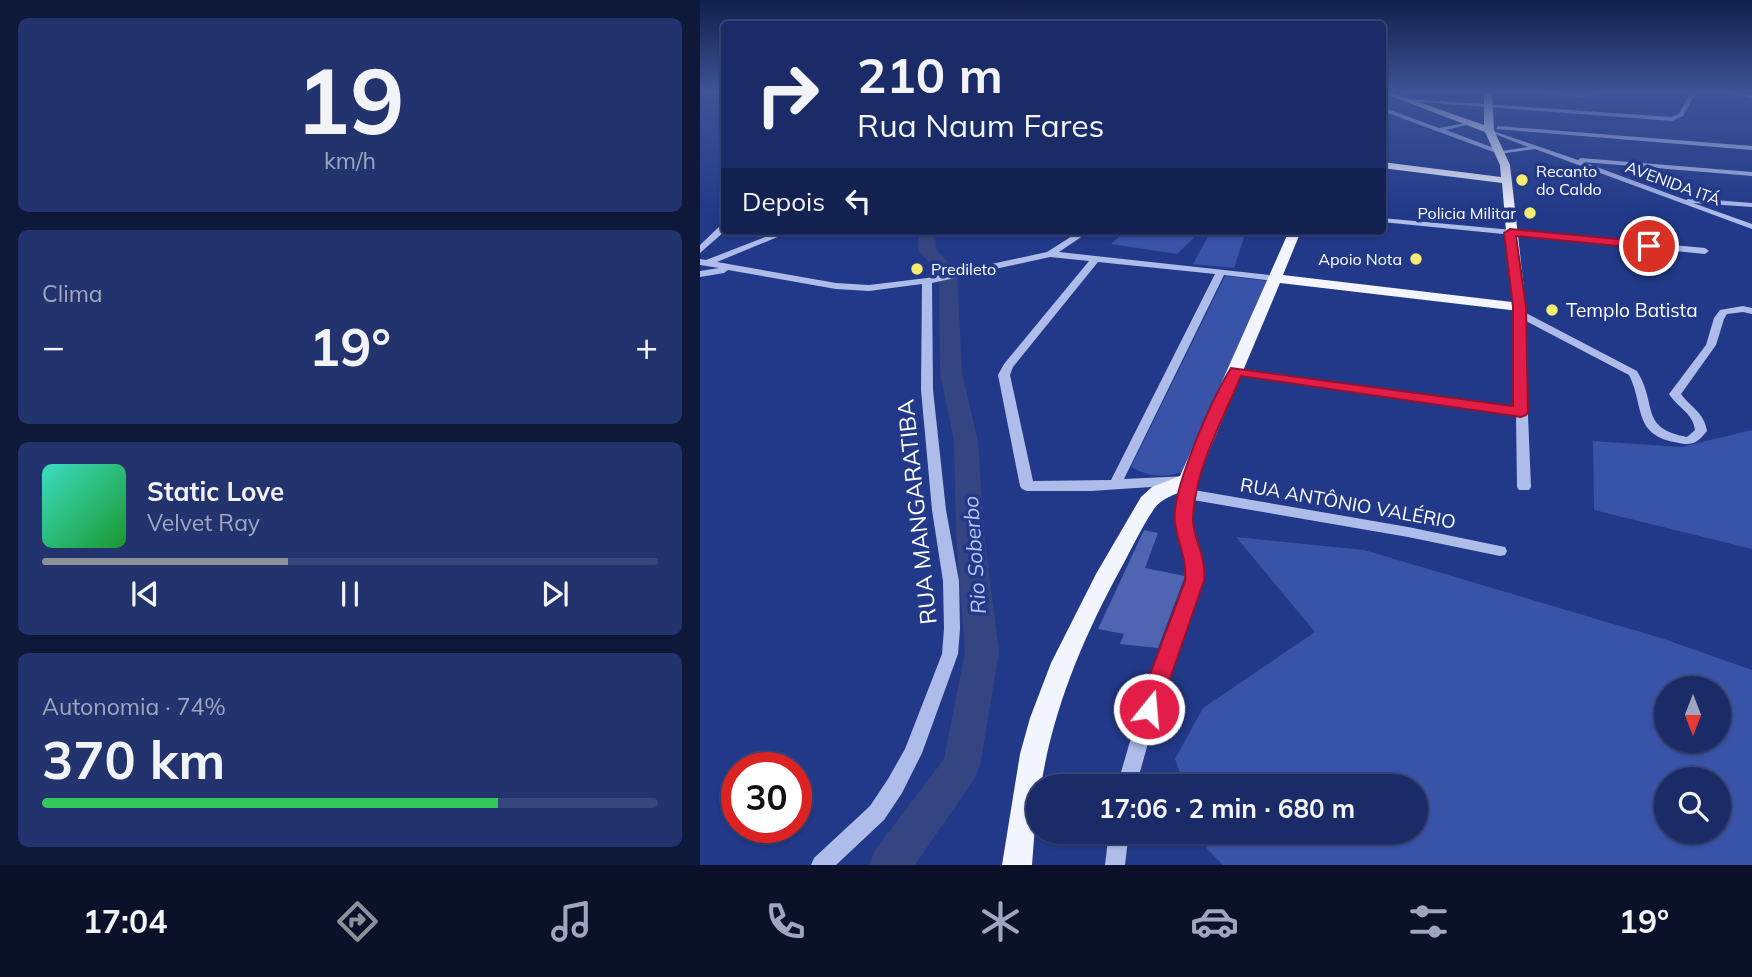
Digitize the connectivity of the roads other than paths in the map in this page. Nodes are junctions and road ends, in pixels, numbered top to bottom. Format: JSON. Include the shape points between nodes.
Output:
{"nodes":[{"id":1,"x":1448,"y":133,"type":"edge"},
{"id":2,"x":1490,"y":133,"type":"edge"},
{"id":3,"x":1505,"y":133,"type":"edge"},
{"id":4,"x":1537,"y":133,"type":"edge"},
{"id":5,"x":1524,"y":146,"type":"junction"},
{"id":6,"x":1752,"y":148,"type":"edge"},
{"id":7,"x":1501,"y":153,"type":"junction"},
{"id":8,"x":1566,"y":159,"type":"junction"},
{"id":9,"x":1386,"y":165,"type":"edge"},
{"id":10,"x":1752,"y":174,"type":"edge"},
{"id":11,"x":1506,"y":178,"type":"junction"},
{"id":12,"x":1679,"y":200,"type":"junction"},
{"id":13,"x":1752,"y":205,"type":"edge"},
{"id":14,"x":1386,"y":220,"type":"edge"},
{"id":15,"x":1752,"y":227,"type":"edge"},
{"id":16,"x":721,"y":230,"type":"edge"},
{"id":17,"x":1510,"y":233,"type":"junction"},
{"id":18,"x":777,"y":235,"type":"edge"},
{"id":19,"x":1080,"y":235,"type":"edge"},
{"id":20,"x":1293,"y":235,"type":"edge"},
{"id":21,"x":700,"y":250,"type":"edge"},
{"id":22,"x":1705,"y":251,"type":"dead end"},
{"id":23,"x":1050,"y":254,"type":"junction"},
{"id":24,"x":1096,"y":258,"type":"junction"},
{"id":25,"x":704,"y":262,"type":"edge"},
{"id":26,"x":719,"y":268,"type":"junction"},
{"id":27,"x":1221,"y":272,"type":"junction"},
{"id":28,"x":700,"y":274,"type":"edge"},
{"id":29,"x":1275,"y":278,"type":"junction"},
{"id":30,"x":933,"y":280,"type":"junction"},
{"id":31,"x":1519,"y":310,"type":"junction"},
{"id":32,"x":1752,"y":311,"type":"edge"},
{"id":33,"x":1236,"y":371,"type":"junction"},
{"id":34,"x":1521,"y":412,"type":"junction"},
{"id":35,"x":1115,"y":485,"type":"junction"},
{"id":36,"x":1188,"y":487,"type":"junction"},
{"id":37,"x":1524,"y":487,"type":"dead end"},
{"id":38,"x":1142,"y":493,"type":"junction"},
{"id":39,"x":1500,"y":551,"type":"dead end"},
{"id":40,"x":1129,"y":774,"type":"edge"},
{"id":41,"x":1117,"y":844,"type":"edge"},
{"id":42,"x":821,"y":865,"type":"edge"},
{"id":43,"x":1017,"y":865,"type":"edge"},
{"id":44,"x":1115,"y":865,"type":"edge"}],
"edges":[{"from":1,"to":7,"type":"street"},
{"from":2,"to":7,"type":"main road"},
{"from":3,"to":5,"type":"street","name":"AVENIDA ITÁ"},
{"from":4,"to":6,"type":"street"},
{"from":5,"to":7,"type":"street"},
{"from":5,"to":8,"type":"street","name":"AVENIDA ITÁ"},
{"from":7,"to":11,"type":"main road"},
{"from":8,"to":10,"type":"street"},
{"from":8,"to":12,"type":"street","name":"AVENIDA ITÁ"},
{"from":9,"to":11,"type":"main road"},
{"from":11,"to":17,"type":"main road"},
{"from":12,"to":13,"type":"street"},
{"from":12,"to":15,"type":"street","name":"AVENIDA ITÁ"},
{"from":14,"to":17,"type":"street"},
{"from":16,"to":21,"type":"street"},
{"from":17,"to":22,"type":"street"},
{"from":17,"to":31,"type":"main road"},
{"from":18,"to":25,"type":"street"},
{"from":19,"to":23,"type":"street"},
{"from":20,"to":29,"type":"main road"},
{"from":23,"to":24,"type":"street"},
{"from":23,"to":30,"type":"street"},
{"from":24,"to":27,"type":"street"},
{"from":24,"to":35,"type":"street","via":[[1004,376],[1027,486]]},
{"from":25,"to":26,"type":"street"},
{"from":26,"to":28,"type":"street"},
{"from":26,"to":30,"type":"street","via":[[853,288]]},
{"from":27,"to":29,"type":"street"},
{"from":27,"to":35,"type":"street"},
{"from":29,"to":31,"type":"main road"},
{"from":29,"to":33,"type":"main road"},
{"from":30,"to":42,"type":"street","name":"RUA MANGARATIBA","via":[[927,390],[951,581],[950,654],[913,753],[895,786],[877,813]]},
{"from":31,"to":32,"type":"street","via":[[1633,373],[1640,382],[1648,424],[1671,439],[1689,441],[1701,432],[1701,422],[1675,394],[1711,345],[1718,318],[1724,312]]},
{"from":31,"to":34,"type":"street"},
{"from":33,"to":34,"type":"street"},
{"from":33,"to":36,"type":"main road"},
{"from":34,"to":37,"type":"street"},
{"from":35,"to":38,"type":"street"},
{"from":36,"to":38,"type":"main road"},
{"from":36,"to":39,"type":"street","name":"RUA ANTÔNIO VALÉRIO"},
{"from":36,"to":40,"type":"street","via":[[1184,522],[1196,563],[1195,581],[1156,683]]},
{"from":38,"to":43,"type":"main road","via":[[1043,718]]},
{"from":41,"to":44,"type":"street"}]}
